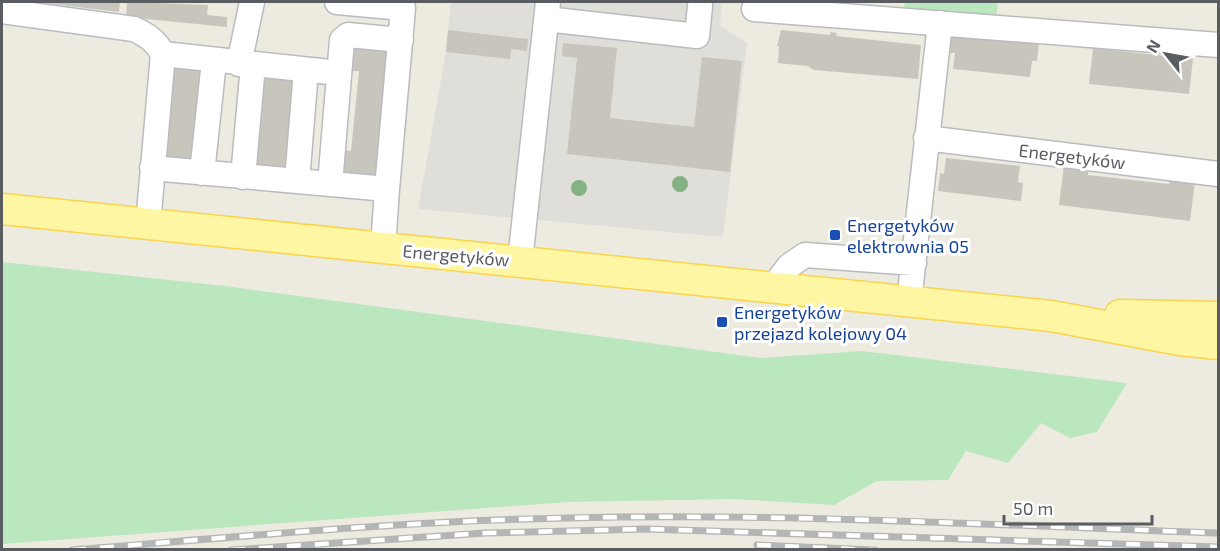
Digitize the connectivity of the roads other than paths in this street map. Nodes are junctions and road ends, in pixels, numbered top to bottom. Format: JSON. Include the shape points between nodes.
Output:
{"nodes":[{"id":1,"x":252,"y":2,"type":"edge"},
{"id":2,"x":337,"y":2,"type":"edge"},
{"id":3,"x":700,"y":6,"type":"dead end"},
{"id":4,"x":754,"y":9,"type":"dead end"},
{"id":5,"x":2,"y":11,"type":"edge"},
{"id":6,"x":895,"y":11,"type":"edge"},
{"id":7,"x":546,"y":20,"type":"edge"},
{"id":8,"x":940,"y":23,"type":"junction"},
{"id":9,"x":401,"y":40,"type":"junction"},
{"id":10,"x":1218,"y":45,"type":"edge"},
{"id":11,"x":164,"y":54,"type":"junction"},
{"id":12,"x":214,"y":61,"type":"junction"},
{"id":13,"x":246,"y":64,"type":"junction"},
{"id":14,"x":306,"y":70,"type":"junction"},
{"id":15,"x":339,"y":73,"type":"junction"},
{"id":16,"x":926,"y":138,"type":"junction"},
{"id":17,"x":153,"y":168,"type":"junction"},
{"id":18,"x":202,"y":173,"type":"junction"},
{"id":19,"x":1218,"y":174,"type":"edge"},
{"id":20,"x":243,"y":177,"type":"junction"},
{"id":21,"x":297,"y":181,"type":"junction"},
{"id":22,"x":330,"y":184,"type":"junction"},
{"id":23,"x":387,"y":189,"type":"junction"},
{"id":24,"x":2,"y":209,"type":"edge"},
{"id":25,"x":147,"y":224,"type":"junction"},
{"id":26,"x":383,"y":248,"type":"junction"},
{"id":27,"x":520,"y":261,"type":"junction"},
{"id":28,"x":914,"y":263,"type":"junction"},
{"id":29,"x":772,"y":289,"type":"junction"},
{"id":30,"x":909,"y":302,"type":"junction"},
{"id":31,"x":1051,"y":316,"type":"junction"},
{"id":32,"x":1218,"y":317,"type":"edge"},
{"id":33,"x":1218,"y":344,"type":"edge"}],
"edges":[{"from":1,"to":13,"type":"street"},
{"from":2,"to":9,"type":"street","via":[[403,8]]},
{"from":3,"to":7,"type":"street","via":[[697,36]]},
{"from":4,"to":6,"type":"street"},
{"from":5,"to":11,"type":"street","via":[[134,29],[150,36]]},
{"from":6,"to":8,"type":"street"},
{"from":7,"to":27,"type":"street"},
{"from":8,"to":10,"type":"street"},
{"from":8,"to":16,"type":"street"},
{"from":9,"to":15,"type":"street","via":[[348,35],[342,40]]},
{"from":9,"to":23,"type":"street"},
{"from":11,"to":12,"type":"street"},
{"from":11,"to":17,"type":"street"},
{"from":12,"to":13,"type":"street"},
{"from":12,"to":18,"type":"street"},
{"from":13,"to":14,"type":"street"},
{"from":13,"to":20,"type":"street"},
{"from":14,"to":15,"type":"street"},
{"from":14,"to":21,"type":"street"},
{"from":15,"to":22,"type":"street"},
{"from":16,"to":19,"type":"street","name":"Energetyków"},
{"from":16,"to":28,"type":"street"},
{"from":17,"to":18,"type":"street"},
{"from":17,"to":25,"type":"street"},
{"from":18,"to":20,"type":"street"},
{"from":20,"to":21,"type":"street"},
{"from":21,"to":22,"type":"street"},
{"from":22,"to":23,"type":"street"},
{"from":23,"to":26,"type":"street"},
{"from":24,"to":25,"type":"main road","name":"Energetyków"},
{"from":25,"to":26,"type":"main road","name":"Energetyków"},
{"from":26,"to":27,"type":"main road","name":"Energetyków"},
{"from":27,"to":29,"type":"main road","name":"Energetyków"},
{"from":28,"to":29,"type":"street","via":[[805,255]]},
{"from":28,"to":30,"type":"street"},
{"from":29,"to":30,"type":"main road","name":"Energetyków"},
{"from":30,"to":31,"type":"main road","name":"Energetyków"},
{"from":31,"to":32,"type":"main road","name":"Energetyków"},
{"from":31,"to":33,"type":"main road","name":"Energetyków"}]}
